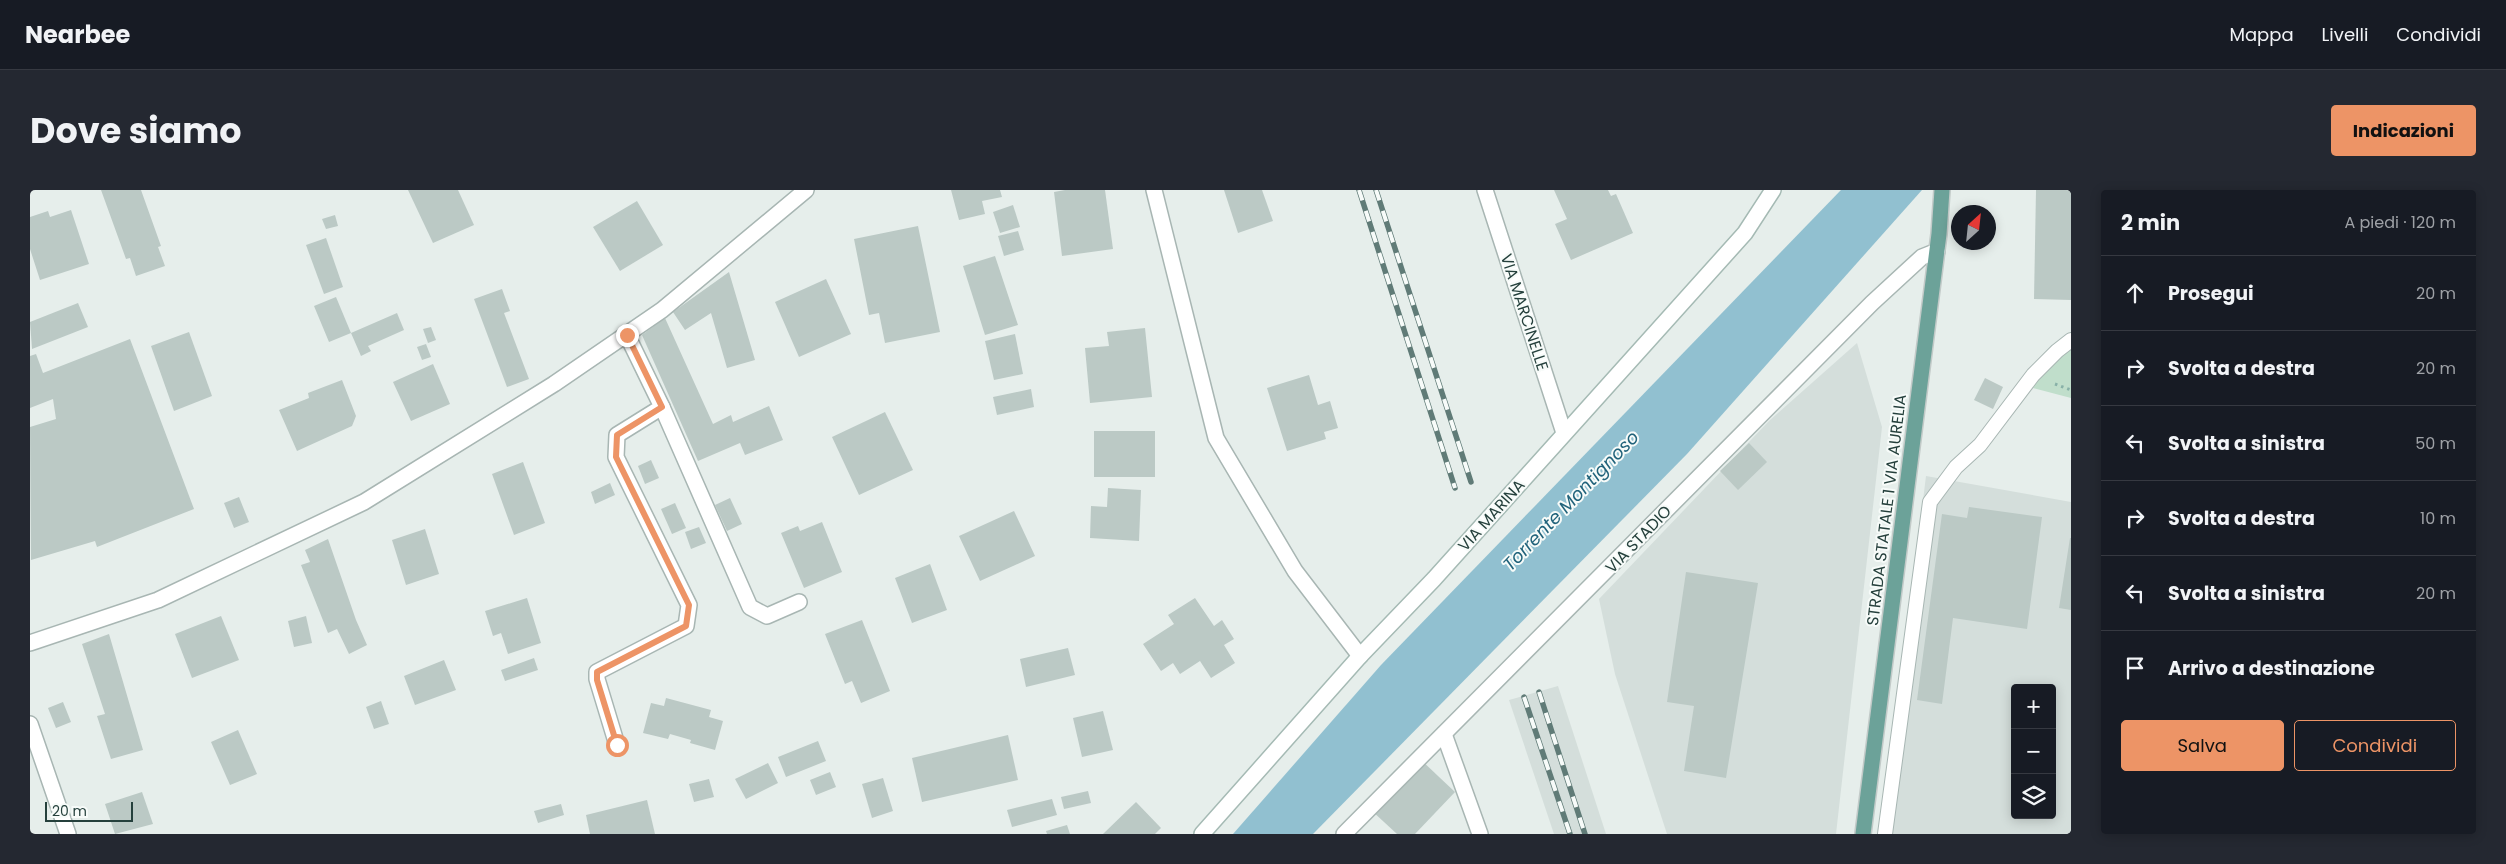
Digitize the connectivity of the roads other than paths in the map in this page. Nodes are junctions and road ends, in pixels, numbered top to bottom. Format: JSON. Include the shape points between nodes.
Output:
{"nodes":[{"id":1,"x":806,"y":190,"type":"edge"},
{"id":2,"x":1154,"y":190,"type":"edge"},
{"id":3,"x":1485,"y":190,"type":"edge"},
{"id":4,"x":1773,"y":190,"type":"edge"},
{"id":5,"x":1942,"y":190,"type":"edge"},
{"id":6,"x":1937,"y":252,"type":"junction"},
{"id":7,"x":627,"y":335,"type":"junction"},
{"id":8,"x":2071,"y":340,"type":"edge"},
{"id":9,"x":662,"y":407,"type":"junction"},
{"id":10,"x":1564,"y":433,"type":"junction"},
{"id":11,"x":799,"y":602,"type":"dead end"},
{"id":12,"x":30,"y":642,"type":"edge"},
{"id":13,"x":1360,"y":656,"type":"junction"},
{"id":14,"x":30,"y":724,"type":"edge"},
{"id":15,"x":1444,"y":734,"type":"junction"},
{"id":16,"x":617,"y":745,"type":"dead end"},
{"id":17,"x":68,"y":834,"type":"edge"},
{"id":18,"x":1202,"y":834,"type":"edge"},
{"id":19,"x":1344,"y":834,"type":"edge"},
{"id":20,"x":1480,"y":834,"type":"edge"},
{"id":21,"x":1863,"y":834,"type":"edge"},
{"id":22,"x":1885,"y":834,"type":"edge"}],
"edges":[{"from":1,"to":7,"type":"street","via":[[662,310]]},
{"from":2,"to":13,"type":"street","via":[[1216,438],[1295,571]]},
{"from":3,"to":10,"type":"street","name":"VIA MARCINELLE"},
{"from":4,"to":10,"type":"street","name":"VIA MARINA","via":[[1745,233]]},
{"from":5,"to":6,"type":"main road","name":"STRADA STATALE 1 VIA AURELIA"},
{"from":6,"to":15,"type":"street","name":"VIA STADIO","via":[[1922,257],[1872,303]]},
{"from":6,"to":21,"type":"main road","name":"STRADA STATALE 1 VIA AURELIA"},
{"from":7,"to":9,"type":"street"},
{"from":7,"to":12,"type":"street","via":[[364,502],[158,600]]},
{"from":8,"to":22,"type":"lane","via":[[2033,375],[1980,445],[1956,467],[1930,502]]},
{"from":9,"to":11,"type":"street","via":[[750,607],[767,616]]},
{"from":9,"to":16,"type":"street","via":[[617,435],[616,457],[689,605],[686,626],[597,672]]},
{"from":10,"to":13,"type":"street","name":"VIA MARINA","via":[[1434,579]]},
{"from":13,"to":18,"type":"street","name":"VIA MARINA"},
{"from":14,"to":17,"type":"street"},
{"from":15,"to":19,"type":"street","name":"VIA STADIO"},
{"from":15,"to":20,"type":"street"}]}
